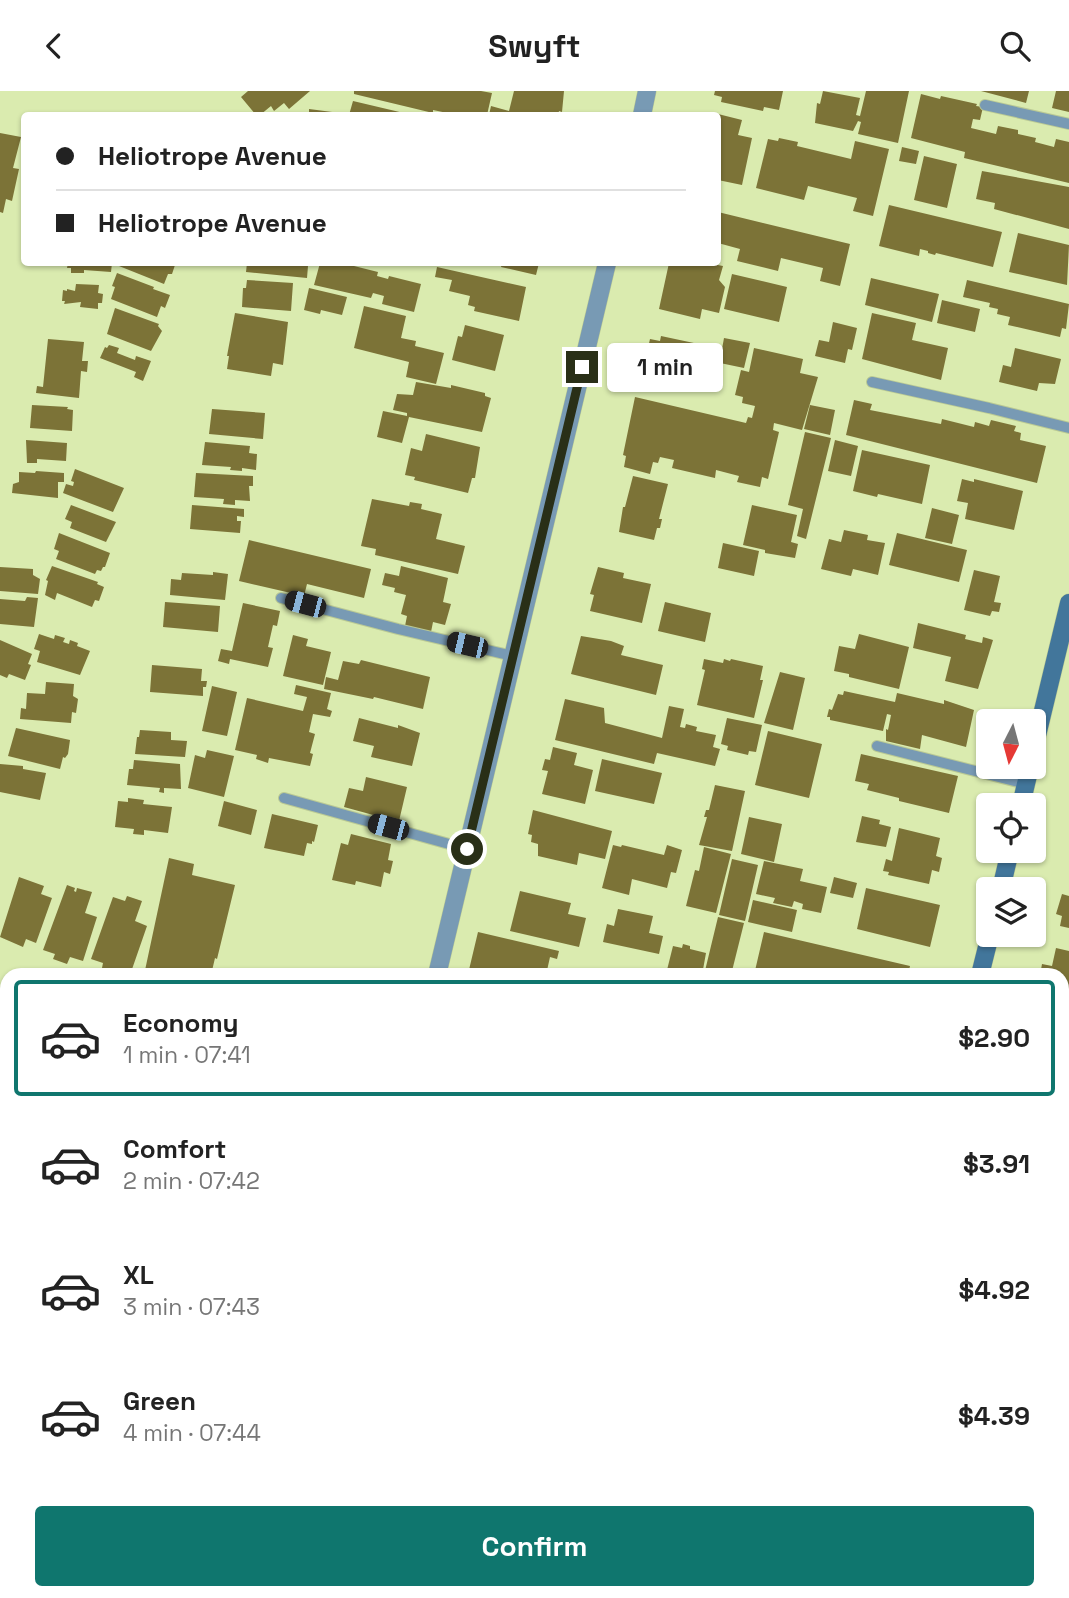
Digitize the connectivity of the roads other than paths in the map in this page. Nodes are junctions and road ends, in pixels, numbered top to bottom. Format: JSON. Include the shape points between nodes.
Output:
{"nodes":[{"id":1,"x":648,"y":91,"type":"edge"},
{"id":2,"x":985,"y":105,"type":"dead end"},
{"id":3,"x":643,"y":112,"type":"edge"},
{"id":4,"x":1069,"y":124,"type":"edge"},
{"id":5,"x":606,"y":266,"type":"edge"},
{"id":6,"x":872,"y":382,"type":"dead end"},
{"id":7,"x":1069,"y":428,"type":"edge"},
{"id":8,"x":281,"y":598,"type":"dead end"},
{"id":9,"x":1069,"y":603,"type":"edge"},
{"id":10,"x":513,"y":656,"type":"junction"},
{"id":11,"x":1043,"y":709,"type":"edge"},
{"id":12,"x":877,"y":746,"type":"dead end"},
{"id":13,"x":976,"y":765,"type":"edge"},
{"id":14,"x":284,"y":798,"type":"dead end"},
{"id":15,"x":467,"y":849,"type":"junction"},
{"id":16,"x":987,"y":947,"type":"edge"},
{"id":17,"x":439,"y":968,"type":"edge"},
{"id":18,"x":982,"y":968,"type":"edge"}],
"edges":[{"from":1,"to":3,"type":"street"},
{"from":2,"to":4,"type":"lane"},
{"from":5,"to":10,"type":"street"},
{"from":6,"to":7,"type":"lane"},
{"from":8,"to":10,"type":"lane"},
{"from":9,"to":11,"type":"street"},
{"from":10,"to":15,"type":"street"},
{"from":12,"to":13,"type":"lane"},
{"from":14,"to":15,"type":"lane"},
{"from":15,"to":17,"type":"street"},
{"from":16,"to":18,"type":"street"}]}
